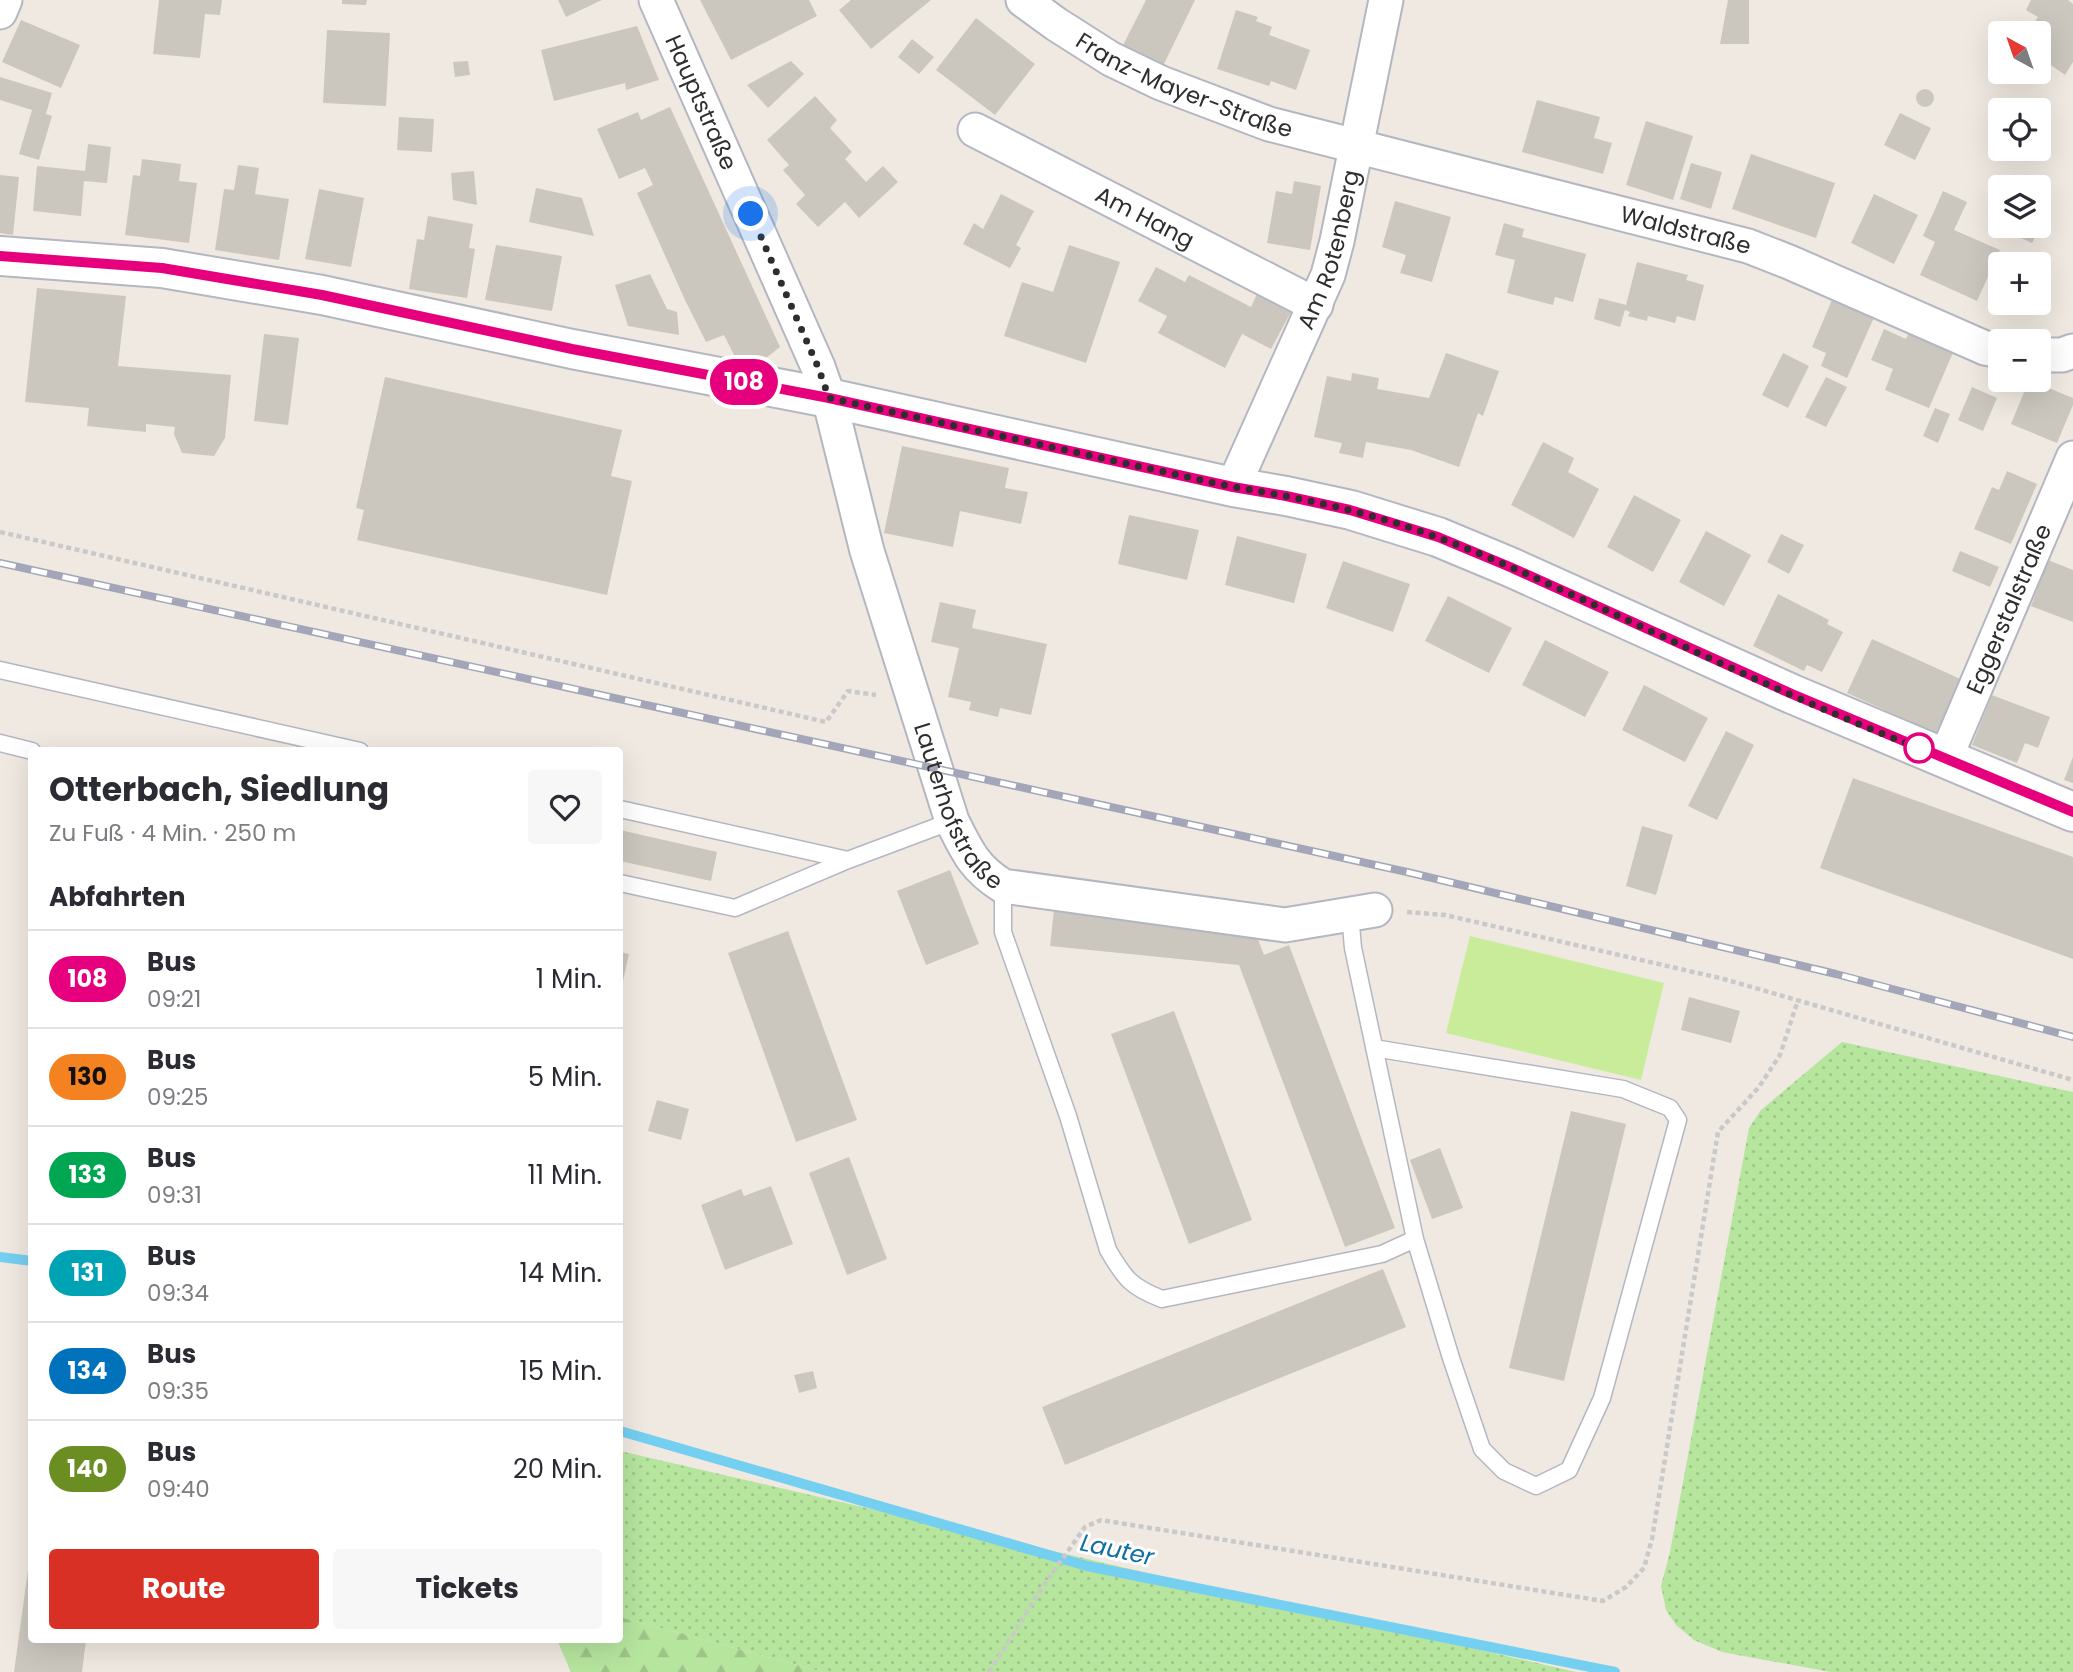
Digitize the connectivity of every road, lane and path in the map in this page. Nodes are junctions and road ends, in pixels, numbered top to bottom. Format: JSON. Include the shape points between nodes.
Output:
{"nodes":[{"id":1,"x":5,"y":0,"type":"edge"},
{"id":2,"x":656,"y":0,"type":"edge"},
{"id":3,"x":1023,"y":0,"type":"edge"},
{"id":4,"x":1386,"y":0,"type":"edge"},
{"id":5,"x":0,"y":12,"type":"edge"},
{"id":6,"x":975,"y":130,"type":"dead end"},
{"id":7,"x":1356,"y":148,"type":"junction"},
{"id":8,"x":0,"y":256,"type":"edge"},
{"id":9,"x":1316,"y":304,"type":"junction"},
{"id":10,"x":1988,"y":349,"type":"edge"},
{"id":11,"x":2073,"y":351,"type":"edge"},
{"id":12,"x":2051,"y":355,"type":"edge"},
{"id":13,"x":829,"y":398,"type":"junction"},
{"id":14,"x":2073,"y":458,"type":"edge"},
{"id":15,"x":1233,"y":487,"type":"junction"},
{"id":16,"x":0,"y":532,"type":"edge"},
{"id":17,"x":0,"y":670,"type":"edge"},
{"id":18,"x":914,"y":702,"type":"junction"},
{"id":19,"x":0,"y":743,"type":"edge"},
{"id":20,"x":342,"y":747,"type":"edge"},
{"id":21,"x":28,"y":750,"type":"edge"},
{"id":22,"x":1945,"y":759,"type":"junction"},
{"id":23,"x":623,"y":810,"type":"edge"},
{"id":24,"x":2073,"y":812,"type":"edge"},
{"id":25,"x":952,"y":821,"type":"junction"},
{"id":26,"x":848,"y":860,"type":"junction"},
{"id":27,"x":623,"y":884,"type":"edge"},
{"id":28,"x":1003,"y":886,"type":"junction"},
{"id":29,"x":1362,"y":912,"type":"junction"},
{"id":30,"x":1798,"y":1000,"type":"junction"},
{"id":31,"x":1374,"y":1048,"type":"junction"},
{"id":32,"x":2073,"y":1080,"type":"edge"},
{"id":33,"x":1415,"y":1239,"type":"junction"},
{"id":34,"x":989,"y":1672,"type":"edge"}],
"edges":[{"from":1,"to":5,"type":"street"},
{"from":2,"to":13,"type":"street","name":"Hauptstraße","via":[[799,320]]},
{"from":3,"to":7,"type":"street","name":"Franz-Mayer-Straße","via":[[1111,59],[1161,83],[1269,124]]},
{"from":4,"to":7,"type":"street","name":"Am Rotenberg"},
{"from":6,"to":9,"type":"street","name":"Am Hang"},
{"from":7,"to":9,"type":"street","name":"Am Rotenberg","via":[[1337,242]]},
{"from":7,"to":10,"type":"street","name":"Waldstraße","via":[[1748,246]]},
{"from":8,"to":13,"type":"street","via":[[150,267],[237,280]]},
{"from":9,"to":15,"type":"street","name":"Am Rotenberg"},
{"from":11,"to":12,"type":"street"},
{"from":13,"to":15,"type":"street"},
{"from":13,"to":18,"type":"street","name":"Lauterhofstraße","via":[[867,551]]},
{"from":14,"to":22,"type":"street","name":"Eggerstalstraße"},
{"from":15,"to":22,"type":"street","via":[[1350,510],[1438,537]]},
{"from":16,"to":18,"type":"path","via":[[826,722],[848,691]]},
{"from":17,"to":20,"type":"lane"},
{"from":18,"to":25,"type":"street","name":"Lauterhofstraße"},
{"from":19,"to":21,"type":"lane"},
{"from":22,"to":24,"type":"street"},
{"from":23,"to":26,"type":"lane"},
{"from":25,"to":26,"type":"lane"},
{"from":25,"to":28,"type":"street","name":"Lauterhofstraße","via":[[969,855],[985,875]]},
{"from":26,"to":27,"type":"lane","via":[[735,908]]},
{"from":28,"to":29,"type":"street","name":"Lauterhofstraße","via":[[1285,925]]},
{"from":28,"to":33,"type":"lane","via":[[1003,932],[1068,1116],[1108,1250],[1137,1289],[1162,1299],[1382,1254]]},
{"from":29,"to":30,"type":"path","via":[[1446,915]]},
{"from":29,"to":31,"type":"lane","via":[[1353,948]]},
{"from":30,"to":32,"type":"path"},
{"from":30,"to":34,"type":"path","via":[[1780,1055],[1759,1087],[1718,1132],[1652,1539],[1644,1568],[1626,1587],[1603,1601],[1101,1520],[1085,1527]]},
{"from":31,"to":33,"type":"lane"},
{"from":31,"to":33,"type":"lane","via":[[1623,1089],[1670,1108],[1678,1120],[1602,1398],[1569,1470],[1536,1486],[1504,1471],[1482,1449]]}]}
